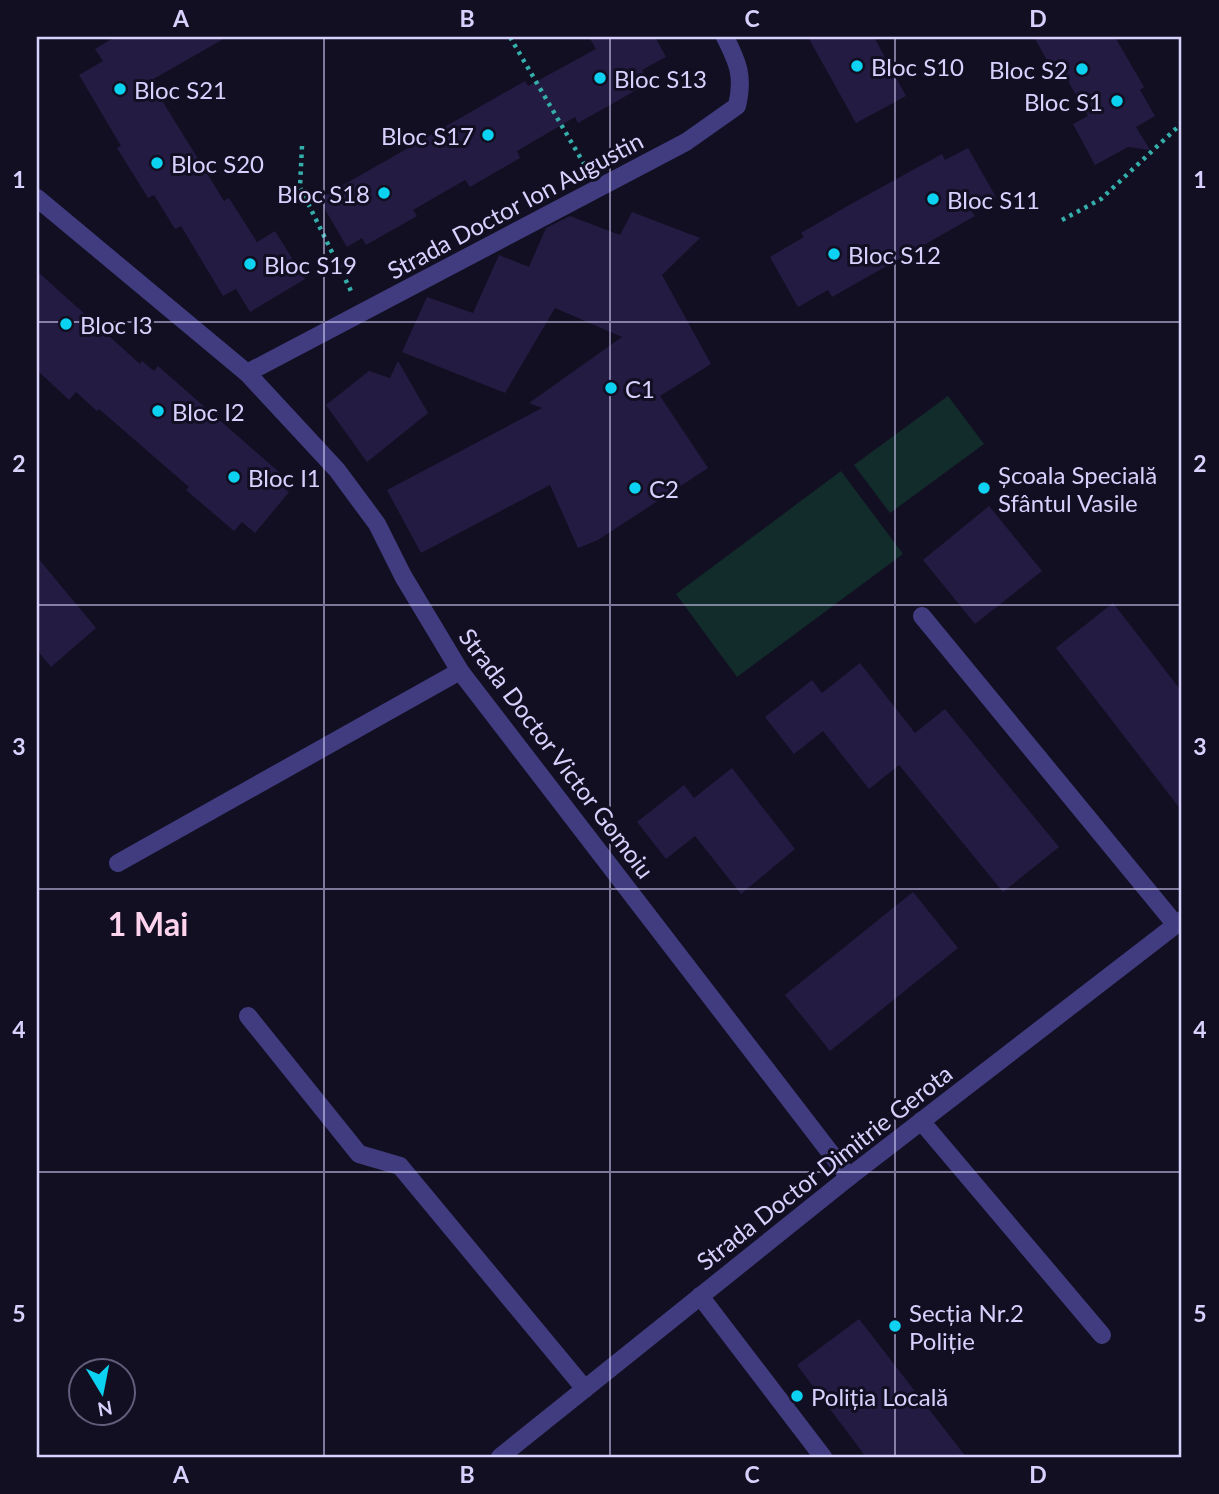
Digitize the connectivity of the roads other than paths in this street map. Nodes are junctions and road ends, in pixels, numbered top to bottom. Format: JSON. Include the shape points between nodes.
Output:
{"nodes":[{"id":1,"x":724,"y":37,"type":"edge"},
{"id":2,"x":37,"y":198,"type":"edge"},
{"id":3,"x":247,"y":373,"type":"junction"},
{"id":4,"x":922,"y":616,"type":"dead end"},
{"id":5,"x":460,"y":671,"type":"junction"},
{"id":6,"x":118,"y":863,"type":"dead end"},
{"id":7,"x":1179,"y":923,"type":"edge"},
{"id":8,"x":248,"y":1016,"type":"dead end"},
{"id":9,"x":921,"y":1121,"type":"junction"},
{"id":10,"x":849,"y":1177,"type":"junction"},
{"id":11,"x":700,"y":1296,"type":"junction"},
{"id":12,"x":1102,"y":1335,"type":"dead end"},
{"id":13,"x":585,"y":1389,"type":"junction"},
{"id":14,"x":500,"y":1457,"type":"edge"},
{"id":15,"x":823,"y":1457,"type":"edge"}],
"edges":[{"from":1,"to":3,"type":"street","name":"Strada Doctor Ion Augustin","via":[[742,83],[737,106],[686,142]]},
{"from":2,"to":3,"type":"street","name":"Strada Doctor Victor Gomoiu"},
{"from":3,"to":5,"type":"street","name":"Strada Doctor Victor Gomoiu","via":[[337,470],[377,524]]},
{"from":4,"to":7,"type":"street"},
{"from":5,"to":6,"type":"street"},
{"from":5,"to":10,"type":"street","name":"Strada Doctor Victor Gomoiu"},
{"from":7,"to":9,"type":"street","name":"Strada Doctor Dimitrie Gerota"},
{"from":8,"to":13,"type":"street","via":[[359,1154],[400,1166]]},
{"from":9,"to":10,"type":"street","name":"Strada Doctor Dimitrie Gerota"},
{"from":9,"to":12,"type":"street"},
{"from":10,"to":11,"type":"street","name":"Strada Doctor Dimitrie Gerota"},
{"from":11,"to":13,"type":"street","name":"Strada Doctor Dimitrie Gerota"},
{"from":11,"to":15,"type":"street"},
{"from":13,"to":14,"type":"street","name":"Strada Doctor Dimitrie Gerota"}]}
